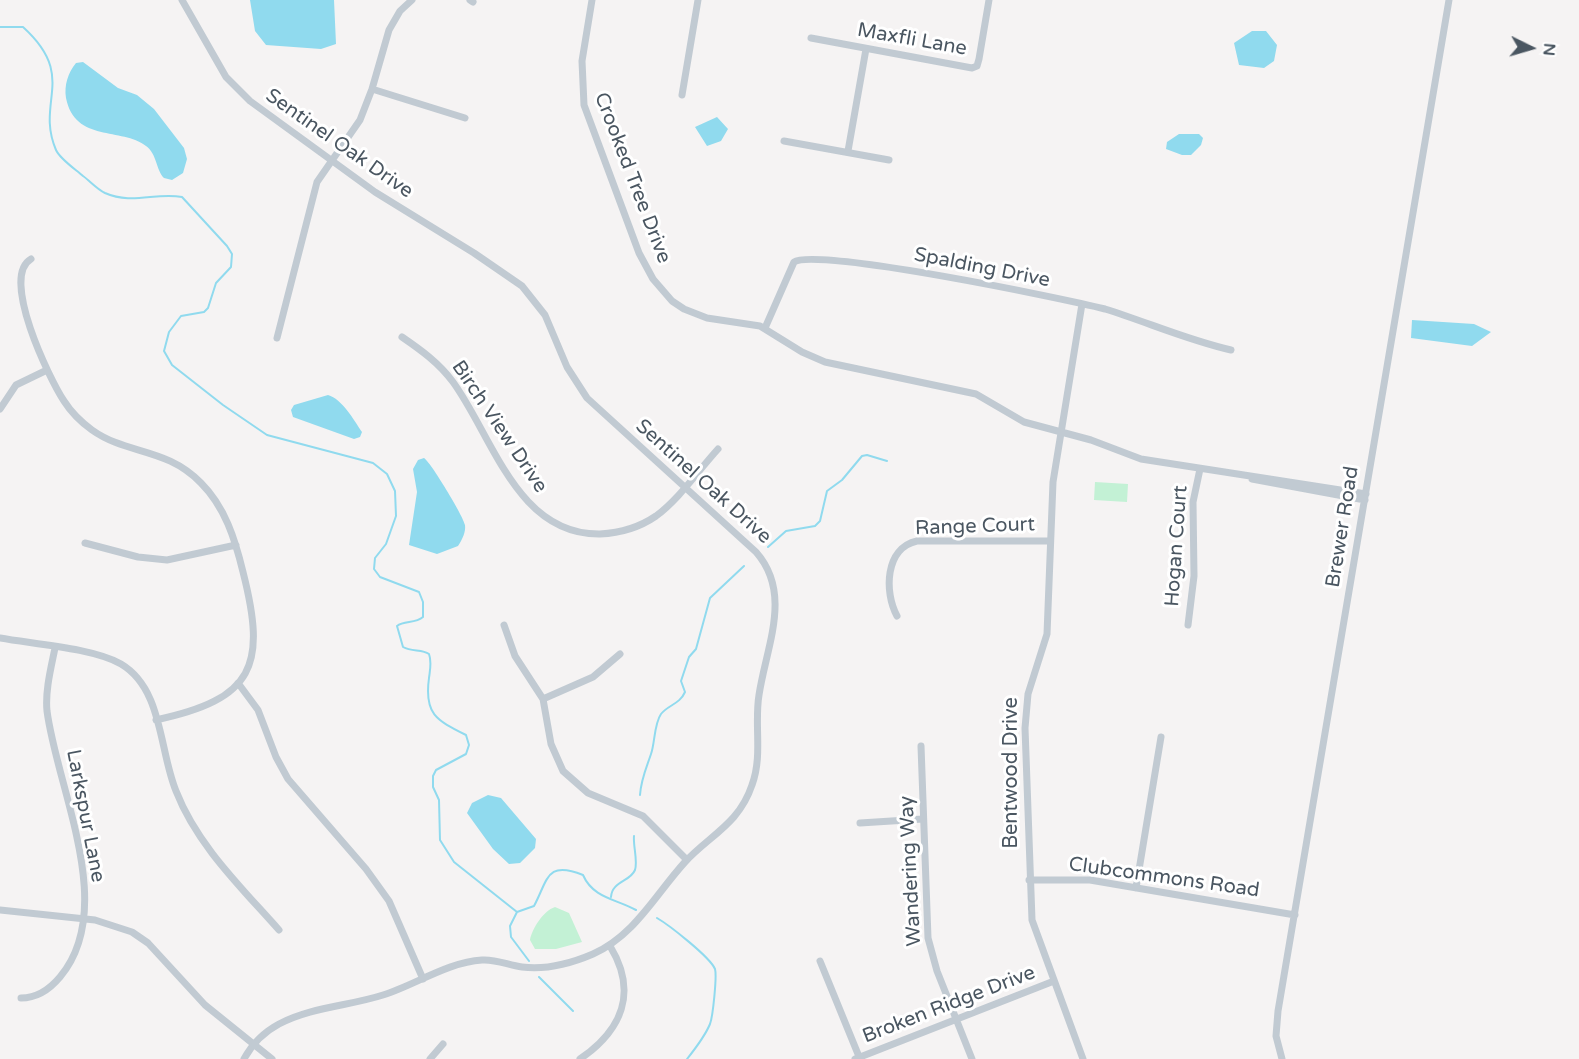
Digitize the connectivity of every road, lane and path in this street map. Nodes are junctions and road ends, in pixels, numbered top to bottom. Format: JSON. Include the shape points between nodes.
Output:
{"nodes":[{"id":1,"x":182,"y":0,"type":"edge"},
{"id":2,"x":412,"y":0,"type":"edge"},
{"id":3,"x":592,"y":0,"type":"edge"},
{"id":4,"x":698,"y":0,"type":"edge"},
{"id":5,"x":988,"y":0,"type":"edge"},
{"id":6,"x":1449,"y":0,"type":"edge"},
{"id":7,"x":811,"y":38,"type":"dead end"},
{"id":8,"x":866,"y":49,"type":"junction"},
{"id":9,"x":372,"y":89,"type":"junction"},
{"id":10,"x":682,"y":95,"type":"dead end"},
{"id":11,"x":465,"y":118,"type":"dead end"},
{"id":12,"x":784,"y":141,"type":"dead end"},
{"id":13,"x":848,"y":151,"type":"junction"},
{"id":14,"x":889,"y":160,"type":"dead end"},
{"id":15,"x":331,"y":161,"type":"junction"},
{"id":16,"x":31,"y":259,"type":"dead end"},
{"id":17,"x":1082,"y":304,"type":"junction"},
{"id":18,"x":765,"y":328,"type":"junction"},
{"id":19,"x":402,"y":337,"type":"dead end"},
{"id":20,"x":277,"y":338,"type":"dead end"},
{"id":21,"x":1231,"y":350,"type":"dead end"},
{"id":22,"x":47,"y":369,"type":"junction"},
{"id":23,"x":0,"y":409,"type":"edge"},
{"id":24,"x":1061,"y":432,"type":"junction"},
{"id":25,"x":718,"y":449,"type":"dead end"},
{"id":26,"x":1200,"y":470,"type":"junction"},
{"id":27,"x":684,"y":487,"type":"junction"},
{"id":28,"x":1365,"y":497,"type":"junction"},
{"id":29,"x":1050,"y":541,"type":"junction"},
{"id":30,"x":85,"y":543,"type":"dead end"},
{"id":31,"x":236,"y":545,"type":"junction"},
{"id":32,"x":897,"y":615,"type":"dead end"},
{"id":33,"x":504,"y":625,"type":"dead end"},
{"id":34,"x":1188,"y":625,"type":"dead end"},
{"id":35,"x":0,"y":638,"type":"edge"},
{"id":36,"x":55,"y":648,"type":"junction"},
{"id":37,"x":620,"y":654,"type":"dead end"},
{"id":38,"x":238,"y":683,"type":"junction"},
{"id":39,"x":543,"y":699,"type":"junction"},
{"id":40,"x":156,"y":720,"type":"junction"},
{"id":41,"x":1161,"y":737,"type":"dead end"},
{"id":42,"x":921,"y":746,"type":"dead end"},
{"id":43,"x":923,"y":819,"type":"junction"},
{"id":44,"x":860,"y":823,"type":"dead end"},
{"id":45,"x":687,"y":860,"type":"junction"},
{"id":46,"x":1029,"y":880,"type":"junction"},
{"id":47,"x":1136,"y":888,"type":"junction"},
{"id":48,"x":0,"y":910,"type":"edge"},
{"id":49,"x":1295,"y":915,"type":"junction"},
{"id":50,"x":83,"y":918,"type":"junction"},
{"id":51,"x":279,"y":930,"type":"dead end"},
{"id":52,"x":610,"y":946,"type":"junction"},
{"id":53,"x":820,"y":961,"type":"dead end"},
{"id":54,"x":423,"y":980,"type":"junction"},
{"id":55,"x":1054,"y":981,"type":"junction"},
{"id":56,"x":21,"y":998,"type":"dead end"},
{"id":57,"x":957,"y":1019,"type":"junction"},
{"id":58,"x":443,"y":1044,"type":"dead end"},
{"id":59,"x":253,"y":1045,"type":"junction"},
{"id":60,"x":858,"y":1058,"type":"edge"},
{"id":61,"x":244,"y":1059,"type":"edge"},
{"id":62,"x":272,"y":1059,"type":"edge"},
{"id":63,"x":430,"y":1059,"type":"edge"},
{"id":64,"x":580,"y":1059,"type":"edge"},
{"id":65,"x":972,"y":1059,"type":"edge"},
{"id":66,"x":1083,"y":1059,"type":"edge"},
{"id":67,"x":1282,"y":1059,"type":"edge"}],
"edges":[{"from":1,"to":15,"type":"street","name":"Sentinel Oak Drive","via":[[236,88]]},
{"from":2,"to":9,"type":"street","via":[[389,30]]},
{"from":3,"to":18,"type":"street","name":"Crooked Tree Drive","via":[[581,76],[584,105],[645,266],[662,291],[684,309],[707,318]]},
{"from":4,"to":10,"type":"street"},
{"from":5,"to":8,"type":"street","name":"Maxfli Lane","via":[[976,66]]},
{"from":6,"to":28,"type":"street","name":"Brewer Road"},
{"from":7,"to":8,"type":"street","name":"Maxfli Lane"},
{"from":8,"to":13,"type":"street"},
{"from":9,"to":11,"type":"street"},
{"from":9,"to":15,"type":"street","via":[[360,120]]},
{"from":12,"to":13,"type":"street"},
{"from":13,"to":14,"type":"street"},
{"from":15,"to":20,"type":"street","via":[[312,196]]},
{"from":15,"to":27,"type":"street","name":"Sentinel Oak Drive","via":[[522,286],[545,315],[580,389]]},
{"from":16,"to":22,"type":"street","via":[[23,269],[20,294]]},
{"from":17,"to":18,"type":"street","name":"Spalding Drive","via":[[876,265],[798,260],[789,271]]},
{"from":17,"to":21,"type":"street","name":"Spalding Drive"},
{"from":17,"to":24,"type":"street","name":"Bentwood Drive"},
{"from":18,"to":24,"type":"street","name":"Crooked Tree Drive","via":[[825,362],[966,391],[985,397],[1024,422]]},
{"from":19,"to":27,"type":"street","name":"Birch View Drive","via":[[447,375],[525,499],[552,522],[588,533],[622,531],[655,516]]},
{"from":22,"to":23,"type":"street","via":[[16,384]]},
{"from":22,"to":31,"type":"street","via":[[62,399],[89,428],[116,442],[166,458],[202,484],[225,516]]},
{"from":24,"to":26,"type":"street","name":"Crooked Tree Drive","via":[[1141,459]]},
{"from":24,"to":29,"type":"street","name":"Bentwood Drive"},
{"from":25,"to":27,"type":"street","name":"Birch View Drive"},
{"from":26,"to":28,"type":"street","name":"Crooked Tree Drive","via":[[1274,478]]},
{"from":26,"to":34,"type":"street","name":"Hogan Court","via":[[1193,502],[1194,576]]},
{"from":27,"to":45,"type":"street","name":"Sentinel Oak Drive","via":[[762,558],[776,595],[769,655],[758,697],[758,757],[752,788],[728,826]]},
{"from":28,"to":49,"type":"street","name":"Brewer Road"},
{"from":29,"to":32,"type":"street","name":"Range Court","via":[[907,544],[896,555],[891,570],[890,600]]},
{"from":29,"to":46,"type":"street","name":"Bentwood Drive","via":[[1047,634],[1026,708]]},
{"from":30,"to":31,"type":"street","via":[[167,560]]},
{"from":31,"to":38,"type":"street","via":[[256,635],[249,663]]},
{"from":33,"to":39,"type":"street","via":[[515,656]]},
{"from":35,"to":36,"type":"street"},
{"from":36,"to":40,"type":"street","via":[[102,656],[121,664],[146,690]]},
{"from":36,"to":50,"type":"street","name":"Larkspur Lane","via":[[47,709],[83,877]]},
{"from":37,"to":39,"type":"street","via":[[593,677]]},
{"from":38,"to":40,"type":"street","via":[[206,708]]},
{"from":38,"to":54,"type":"street","via":[[258,710],[288,778],[366,868],[389,901]]},
{"from":39,"to":45,"type":"street","via":[[551,744],[563,771],[588,793],[643,816]]},
{"from":40,"to":51,"type":"street","via":[[171,780],[195,828]]},
{"from":41,"to":47,"type":"street"},
{"from":42,"to":43,"type":"street","name":"Wandering Way"},
{"from":43,"to":44,"type":"street"},
{"from":43,"to":57,"type":"street","name":"Wandering Way","via":[[928,938]]},
{"from":45,"to":52,"type":"street","name":"Sentinel Oak Drive","via":[[632,928]]},
{"from":46,"to":47,"type":"street","name":"Clubcommons Road","via":[[1076,879]]},
{"from":46,"to":55,"type":"street","name":"Bentwood Drive","via":[[1034,929]]},
{"from":47,"to":49,"type":"street","name":"Clubcommons Road"},
{"from":48,"to":50,"type":"street"},
{"from":49,"to":67,"type":"street","name":"Brewer Road","via":[[1276,1022]]},
{"from":50,"to":56,"type":"street","name":"Larkspur Lane","via":[[76,950],[64,972],[47,990]]},
{"from":50,"to":59,"type":"street","via":[[119,926],[140,937],[205,1005]]},
{"from":52,"to":54,"type":"street","name":"Sentinel Oak Drive","via":[[558,965],[525,968],[483,960],[458,965]]},
{"from":52,"to":64,"type":"street","via":[[622,974],[622,1008],[607,1036]]},
{"from":53,"to":60,"type":"street"},
{"from":54,"to":59,"type":"street","name":"Sentinel Oak Drive","via":[[381,996],[294,1017],[272,1028]]},
{"from":55,"to":57,"type":"street","name":"Broken Ridge Drive"},
{"from":55,"to":66,"type":"street","name":"Bentwood Drive"},
{"from":57,"to":60,"type":"street","name":"Broken Ridge Drive"},
{"from":57,"to":65,"type":"street","name":"Wandering Way"},
{"from":58,"to":63,"type":"street"},
{"from":59,"to":61,"type":"street","name":"Sentinel Oak Drive"},
{"from":59,"to":62,"type":"street"}]}
